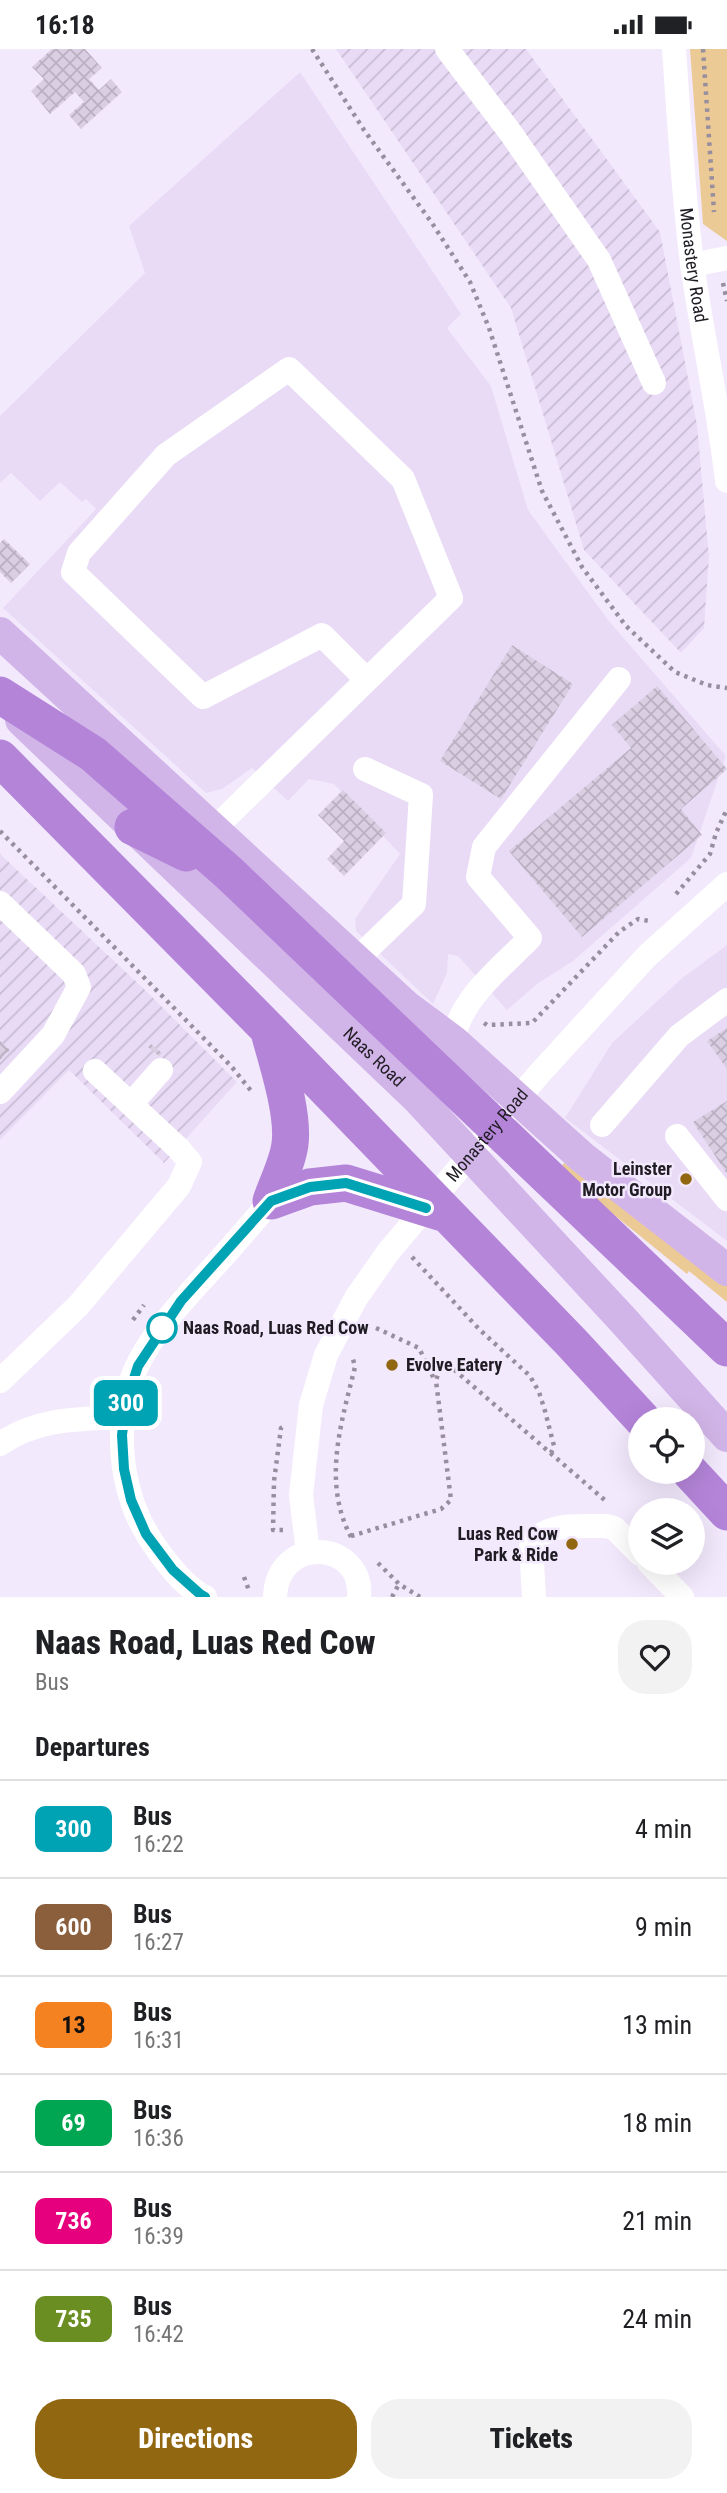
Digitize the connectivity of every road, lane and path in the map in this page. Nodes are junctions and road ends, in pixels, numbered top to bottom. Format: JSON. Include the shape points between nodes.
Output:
{"nodes":[{"id":1,"x":312,"y":49,"type":"edge"},
{"id":2,"x":447,"y":49,"type":"edge"},
{"id":3,"x":674,"y":49,"type":"edge"},
{"id":4,"x":703,"y":49,"type":"edge"},
{"id":5,"x":714,"y":212,"type":"dead end"},
{"id":6,"x":727,"y":258,"type":"edge"},
{"id":7,"x":692,"y":265,"type":"junction"},
{"id":8,"x":654,"y":383,"type":"dead end"},
{"id":9,"x":727,"y":481,"type":"edge"},
{"id":10,"x":0,"y":633,"type":"edge"},
{"id":11,"x":366,"y":679,"type":"junction"},
{"id":12,"x":619,"y":679,"type":"dead end"},
{"id":13,"x":727,"y":687,"type":"edge"},
{"id":14,"x":0,"y":698,"type":"edge"},
{"id":15,"x":0,"y":758,"type":"edge"},
{"id":16,"x":365,"y":769,"type":"dead end"},
{"id":17,"x":727,"y":809,"type":"edge"},
{"id":18,"x":133,"y":827,"type":"junction"},
{"id":19,"x":214,"y":829,"type":"junction"},
{"id":20,"x":0,"y":831,"type":"edge"},
{"id":21,"x":229,"y":873,"type":"junction"},
{"id":22,"x":727,"y":884,"type":"edge"},
{"id":23,"x":673,"y":897,"type":"dead end"},
{"id":24,"x":0,"y":903,"type":"edge"},
{"id":25,"x":650,"y":921,"type":"dead end"},
{"id":26,"x":356,"y":960,"type":"junction"},
{"id":27,"x":727,"y":1000,"type":"edge"},
{"id":28,"x":458,"y":1026,"type":"junction"},
{"id":29,"x":269,"y":1030,"type":"junction"},
{"id":30,"x":162,"y":1070,"type":"dead end"},
{"id":31,"x":94,"y":1071,"type":"dead end"},
{"id":32,"x":0,"y":1093,"type":"edge"},
{"id":33,"x":255,"y":1095,"type":"dead end"},
{"id":34,"x":131,"y":1104,"type":"junction"},
{"id":35,"x":602,"y":1125,"type":"dead end"},
{"id":36,"x":677,"y":1136,"type":"dead end"},
{"id":37,"x":727,"y":1199,"type":"edge"},
{"id":38,"x":271,"y":1201,"type":"junction"},
{"id":39,"x":447,"y":1215,"type":"junction"},
{"id":40,"x":398,"y":1251,"type":"junction"},
{"id":41,"x":727,"y":1270,"type":"edge"},
{"id":42,"x":376,"y":1328,"type":"dead end"},
{"id":43,"x":727,"y":1348,"type":"edge"},
{"id":44,"x":355,"y":1367,"type":"dead end"},
{"id":45,"x":0,"y":1381,"type":"edge"},
{"id":46,"x":436,"y":1381,"type":"junction"},
{"id":47,"x":631,"y":1407,"type":"edge"},
{"id":48,"x":124,"y":1417,"type":"junction"},
{"id":49,"x":281,"y":1429,"type":"dead end"},
{"id":50,"x":727,"y":1436,"type":"edge"},
{"id":51,"x":0,"y":1444,"type":"edge"},
{"id":52,"x":551,"y":1453,"type":"junction"},
{"id":53,"x":701,"y":1484,"type":"edge"},
{"id":54,"x":616,"y":1510,"type":"dead end"},
{"id":55,"x":727,"y":1512,"type":"edge"},
{"id":56,"x":341,"y":1514,"type":"dead end"},
{"id":57,"x":273,"y":1530,"type":"dead end"},
{"id":58,"x":351,"y":1536,"type":"dead end"},
{"id":59,"x":628,"y":1541,"type":"edge"},
{"id":60,"x":308,"y":1552,"type":"junction"},
{"id":61,"x":661,"y":1575,"type":"edge"},
{"id":62,"x":244,"y":1577,"type":"dead end"},
{"id":63,"x":399,"y":1584,"type":"dead end"},
{"id":64,"x":205,"y":1597,"type":"edge"},
{"id":65,"x":251,"y":1597,"type":"edge"},
{"id":66,"x":275,"y":1597,"type":"edge"},
{"id":67,"x":359,"y":1597,"type":"edge"},
{"id":68,"x":392,"y":1597,"type":"edge"},
{"id":69,"x":534,"y":1597,"type":"edge"},
{"id":70,"x":682,"y":1597,"type":"edge"}],
"edges":[{"from":1,"to":13,"type":"path","via":[[470,282],[542,491],[582,567],[626,626],[675,672],[707,685]]},
{"from":2,"to":8,"type":"street","via":[[599,260]]},
{"from":3,"to":7,"type":"street","name":"Monastery Road"},
{"from":4,"to":5,"type":"path"},
{"from":6,"to":7,"type":"street"},
{"from":7,"to":9,"type":"street","name":"Monastery Road"},
{"from":10,"to":19,"type":"main road"},
{"from":11,"to":11,"type":"street","via":[[322,635],[203,697],[73,572],[79,553],[166,455],[289,369],[403,479],[451,598]]},
{"from":11,"to":19,"type":"street"},
{"from":12,"to":28,"type":"street","via":[[484,847],[478,877],[530,938],[484,984]]},
{"from":14,"to":18,"type":"main road","name":"Naas Road"},
{"from":14,"to":21,"type":"highway","via":[[93,754]]},
{"from":15,"to":29,"type":"highway"},
{"from":16,"to":26,"type":"street","via":[[421,795],[414,904]]},
{"from":17,"to":23,"type":"path","via":[[710,854]]},
{"from":18,"to":21,"type":"highway"},
{"from":18,"to":50,"type":"main road","name":"Naas Road","via":[[419,1100]]},
{"from":19,"to":26,"type":"main road"},
{"from":20,"to":33,"type":"path"},
{"from":21,"to":43,"type":"highway"},
{"from":22,"to":40,"type":"street","name":"Monastery Road","via":[[647,956],[539,1074]]},
{"from":24,"to":32,"type":"street","via":[[75,974],[79,987],[53,1035]]},
{"from":25,"to":28,"type":"path","via":[[638,919],[619,932],[532,1023]]},
{"from":26,"to":28,"type":"main road","via":[[406,1006]]},
{"from":27,"to":35,"type":"street","via":[[680,1036]]},
{"from":28,"to":41,"type":"main road","via":[[583,1158]]},
{"from":29,"to":38,"type":"highway","via":[[289,1119],[290,1144]]},
{"from":29,"to":39,"type":"highway"},
{"from":30,"to":34,"type":"street"},
{"from":31,"to":34,"type":"street"},
{"from":34,"to":45,"type":"street","via":[[190,1163],[179,1186],[78,1306]]},
{"from":36,"to":37,"type":"street"},
{"from":38,"to":39,"type":"highway","via":[[310,1187],[346,1183]]},
{"from":38,"to":48,"type":"street","via":[[159,1332],[138,1366]]},
{"from":39,"to":47,"type":"highway"},
{"from":40,"to":52,"type":"path","via":[[530,1376],[545,1411],[554,1445]]},
{"from":40,"to":60,"type":"street","name":"Monastery Road","via":[[356,1297],[339,1327],[311,1405],[301,1495]]},
{"from":42,"to":46,"type":"path","via":[[419,1348]]},
{"from":44,"to":56,"type":"path","via":[[335,1453]]},
{"from":46,"to":52,"type":"path","via":[[439,1370],[451,1367]]},
{"from":46,"to":58,"type":"path","via":[[451,1500],[441,1509]]},
{"from":48,"to":51,"type":"street","via":[[47,1423],[13,1434]]},
{"from":48,"to":64,"type":"street","via":[[124,1469],[146,1534],[173,1570]]},
{"from":49,"to":57,"type":"path"},
{"from":52,"to":54,"type":"path"},
{"from":53,"to":55,"type":"highway"},
{"from":59,"to":69,"type":"street","via":[[606,1525],[542,1532],[531,1545]]},
{"from":60,"to":66,"type":"street","via":[[281,1571]]},
{"from":60,"to":67,"type":"street","via":[[339,1557],[356,1577]]},
{"from":61,"to":70,"type":"street"},
{"from":62,"to":65,"type":"path"},
{"from":63,"to":68,"type":"path"}]}
